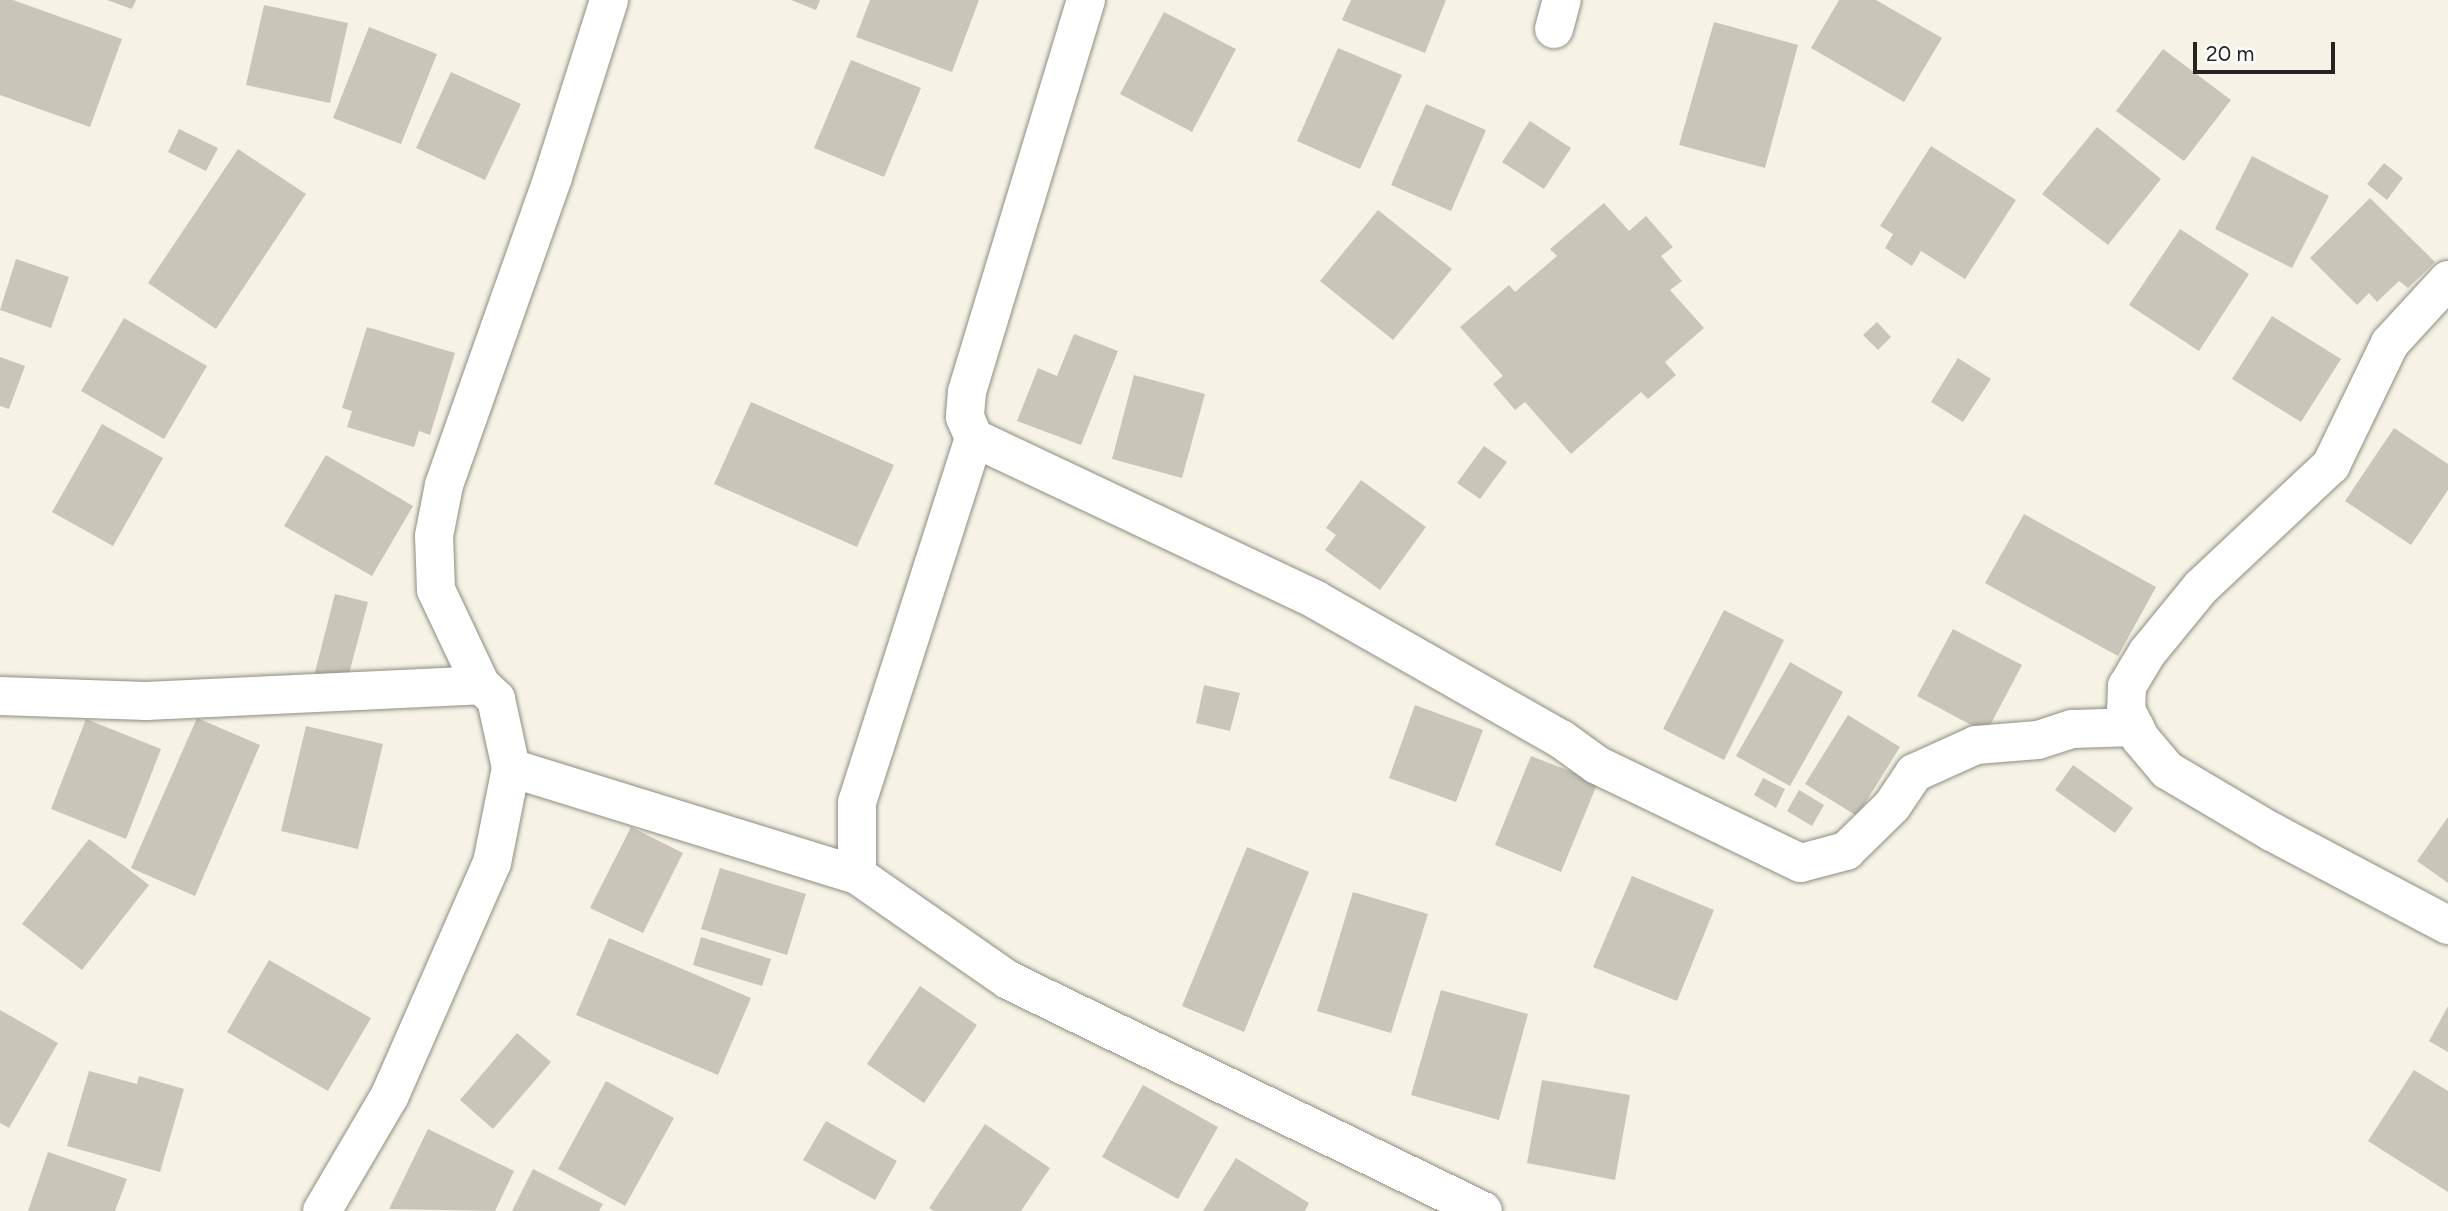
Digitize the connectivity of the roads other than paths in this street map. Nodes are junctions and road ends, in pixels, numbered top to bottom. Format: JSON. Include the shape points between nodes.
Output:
{"nodes":[{"id":1,"x":609,"y":0,"type":"edge"},
{"id":2,"x":1086,"y":0,"type":"edge"},
{"id":3,"x":2448,"y":280,"type":"edge"},
{"id":4,"x":974,"y":438,"type":"junction"},
{"id":5,"x":481,"y":685,"type":"junction"},
{"id":6,"x":0,"y":696,"type":"edge"},
{"id":7,"x":2135,"y":727,"type":"junction"},
{"id":8,"x":511,"y":768,"type":"junction"},
{"id":9,"x":856,"y":875,"type":"junction"},
{"id":10,"x":2448,"y":925,"type":"edge"},
{"id":11,"x":322,"y":1211,"type":"edge"},
{"id":12,"x":1483,"y":1211,"type":"edge"}],
"edges":[{"from":1,"to":5,"type":"street","via":[[553,177],[444,485],[433,536],[436,590]]},
{"from":2,"to":4,"type":"street","via":[[967,392],[965,417]]},
{"from":3,"to":7,"type":"street","via":[[2390,343],[2331,465],[2201,587],[2147,653],[2127,686],[2126,710]]},
{"from":4,"to":7,"type":"street","via":[[1316,600],[1561,739],[1597,765],[1801,863],[1846,851],[1892,806],[1914,773],[1976,745],[2038,740],[2072,729]]},
{"from":4,"to":9,"type":"street","via":[[856,802]]},
{"from":5,"to":6,"type":"street","via":[[146,701]]},
{"from":5,"to":8,"type":"street","via":[[496,699]]},
{"from":7,"to":10,"type":"street","via":[[2167,770],[2272,832]]},
{"from":8,"to":9,"type":"street"},
{"from":8,"to":11,"type":"street","via":[[492,863],[390,1095]]},
{"from":9,"to":12,"type":"street","via":[[1008,980]]}]}
